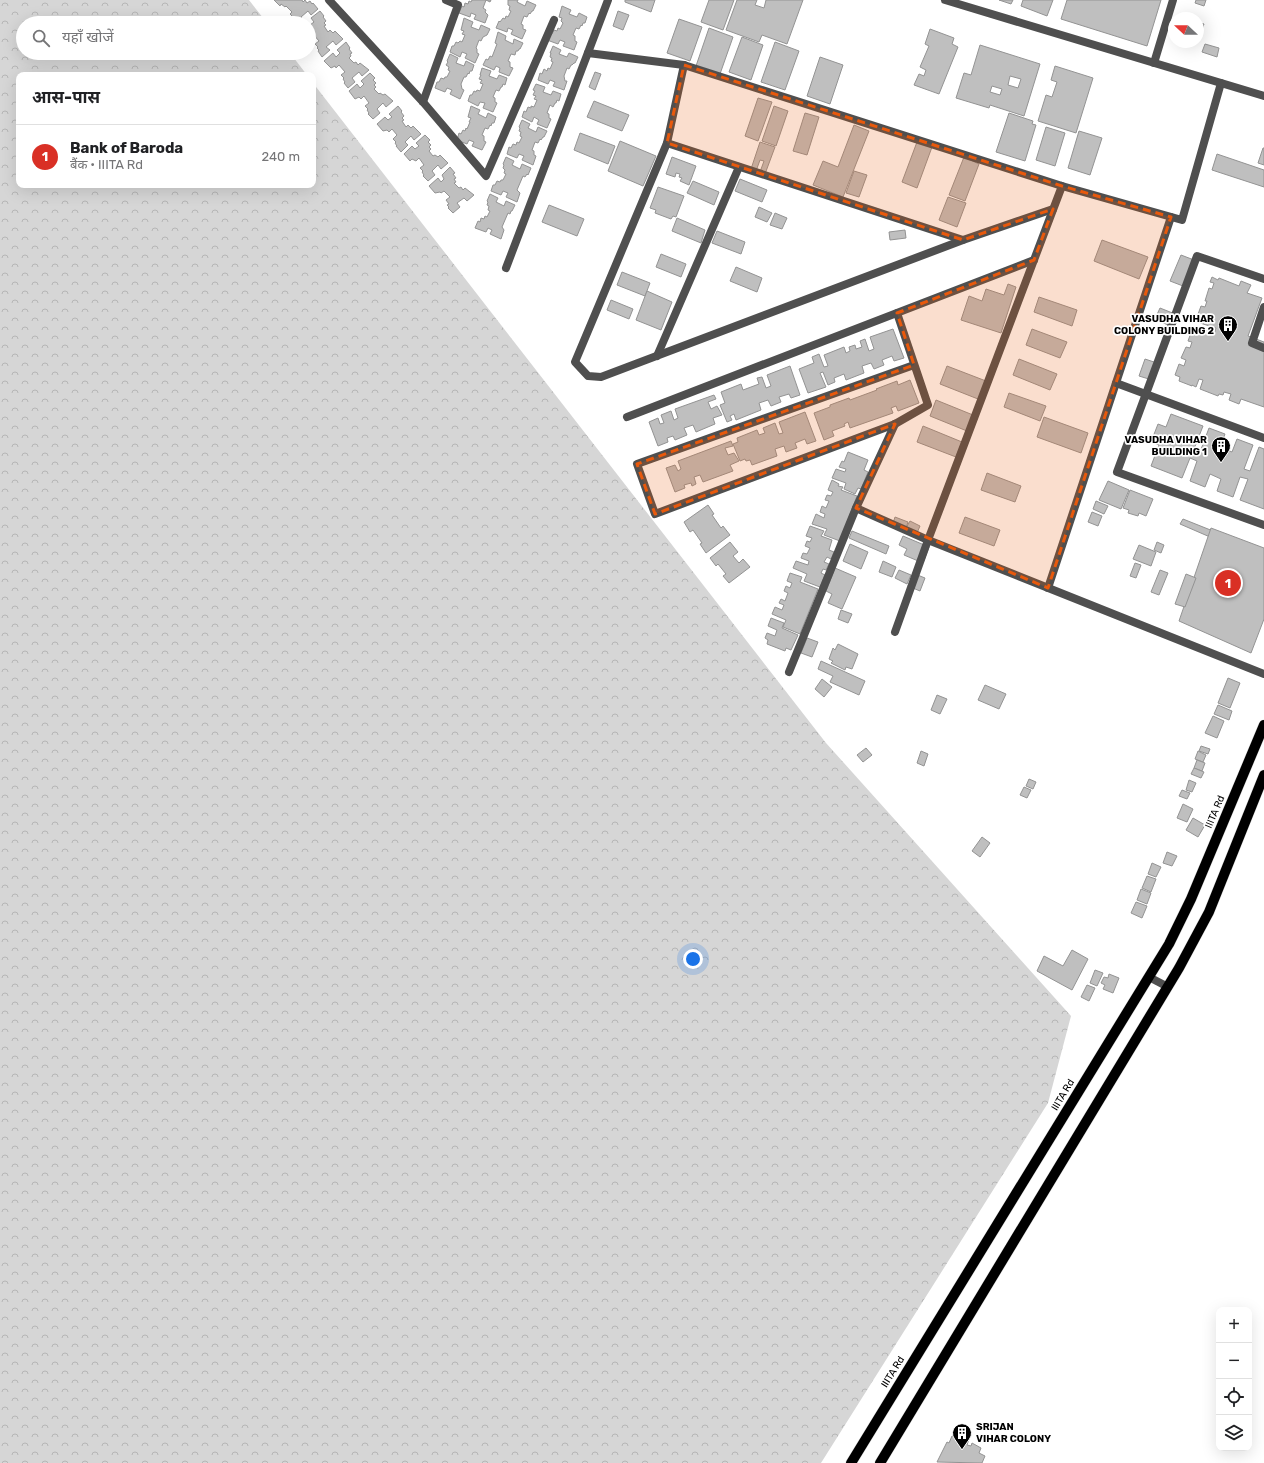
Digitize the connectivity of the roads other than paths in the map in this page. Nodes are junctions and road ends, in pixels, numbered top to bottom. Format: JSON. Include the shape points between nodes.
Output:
{"nodes":[{"id":1,"x":329,"y":0,"type":"edge"},
{"id":2,"x":446,"y":0,"type":"edge"},
{"id":3,"x":607,"y":0,"type":"edge"},
{"id":4,"x":945,"y":0,"type":"edge"},
{"id":5,"x":1173,"y":0,"type":"edge"},
{"id":6,"x":459,"y":2,"type":"edge"},
{"id":7,"x":554,"y":20,"type":"dead end"},
{"id":8,"x":588,"y":53,"type":"junction"},
{"id":9,"x":1154,"y":63,"type":"junction"},
{"id":10,"x":684,"y":65,"type":"junction"},
{"id":11,"x":1221,"y":83,"type":"junction"},
{"id":12,"x":1264,"y":96,"type":"edge"},
{"id":13,"x":423,"y":102,"type":"junction"},
{"id":14,"x":667,"y":143,"type":"junction"},
{"id":15,"x":740,"y":167,"type":"junction"},
{"id":16,"x":1062,"y":186,"type":"junction"},
{"id":17,"x":1053,"y":209,"type":"junction"},
{"id":18,"x":1171,"y":217,"type":"junction"},
{"id":19,"x":963,"y":240,"type":"junction"},
{"id":20,"x":1034,"y":260,"type":"junction"},
{"id":21,"x":506,"y":268,"type":"dead end"},
{"id":22,"x":1264,"y":279,"type":"edge"},
{"id":23,"x":1264,"y":307,"type":"edge"},
{"id":24,"x":897,"y":313,"type":"junction"},
{"id":25,"x":1264,"y":348,"type":"edge"},
{"id":26,"x":657,"y":356,"type":"junction"},
{"id":27,"x":914,"y":366,"type":"junction"},
{"id":28,"x":1116,"y":383,"type":"junction"},
{"id":29,"x":1145,"y":393,"type":"junction"},
{"id":30,"x":627,"y":417,"type":"dead end"},
{"id":31,"x":895,"y":424,"type":"junction"},
{"id":32,"x":1264,"y":438,"type":"edge"},
{"id":33,"x":856,"y":508,"type":"junction"},
{"id":34,"x":1264,"y":525,"type":"edge"},
{"id":35,"x":928,"y":540,"type":"junction"},
{"id":36,"x":1048,"y":588,"type":"junction"},
{"id":37,"x":894,"y":632,"type":"dead end"},
{"id":38,"x":788,"y":672,"type":"dead end"},
{"id":39,"x":1264,"y":674,"type":"edge"},
{"id":40,"x":1264,"y":725,"type":"edge"},
{"id":41,"x":1264,"y":775,"type":"edge"},
{"id":42,"x":1149,"y":976,"type":"junction"},
{"id":43,"x":1168,"y":987,"type":"junction"},
{"id":44,"x":851,"y":1463,"type":"edge"},
{"id":45,"x":880,"y":1463,"type":"edge"}],
"edges":[{"from":1,"to":13,"type":"street"},
{"from":2,"to":6,"type":"street"},
{"from":3,"to":8,"type":"street"},
{"from":4,"to":9,"type":"street"},
{"from":5,"to":9,"type":"street"},
{"from":6,"to":13,"type":"street"},
{"from":7,"to":13,"type":"street","via":[[486,176]]},
{"from":8,"to":10,"type":"street"},
{"from":8,"to":21,"type":"street"},
{"from":9,"to":11,"type":"street"},
{"from":10,"to":14,"type":"street"},
{"from":10,"to":16,"type":"street"},
{"from":11,"to":12,"type":"street"},
{"from":11,"to":18,"type":"street","via":[[1182,220]]},
{"from":14,"to":15,"type":"street"},
{"from":14,"to":26,"type":"street","via":[[575,362],[588,376],[601,377]]},
{"from":15,"to":19,"type":"street"},
{"from":15,"to":26,"type":"street"},
{"from":16,"to":17,"type":"street"},
{"from":16,"to":18,"type":"street"},
{"from":17,"to":19,"type":"street"},
{"from":17,"to":20,"type":"street"},
{"from":18,"to":28,"type":"street"},
{"from":19,"to":26,"type":"street"},
{"from":20,"to":24,"type":"street"},
{"from":20,"to":35,"type":"street"},
{"from":22,"to":29,"type":"street","via":[[1197,256]]},
{"from":23,"to":25,"type":"street","via":[[1252,343]]},
{"from":24,"to":27,"type":"street"},
{"from":24,"to":30,"type":"street"},
{"from":27,"to":31,"type":"street","via":[[928,405]]},
{"from":27,"to":31,"type":"street","via":[[637,464],[655,514]]},
{"from":28,"to":29,"type":"street"},
{"from":28,"to":36,"type":"street"},
{"from":29,"to":32,"type":"street"},
{"from":29,"to":34,"type":"street","via":[[1117,472]]},
{"from":31,"to":33,"type":"street"},
{"from":33,"to":35,"type":"street"},
{"from":33,"to":38,"type":"street"},
{"from":35,"to":36,"type":"street"},
{"from":35,"to":37,"type":"street"},
{"from":36,"to":39,"type":"street"},
{"from":40,"to":42,"type":"main road","name":"IIITA Rd","via":[[1191,900],[1170,944]]},
{"from":41,"to":43,"type":"main road","via":[[1209,912]]},
{"from":42,"to":43,"type":"street"},
{"from":42,"to":44,"type":"main road","name":"IIITA Rd"},
{"from":43,"to":45,"type":"main road"}]}
